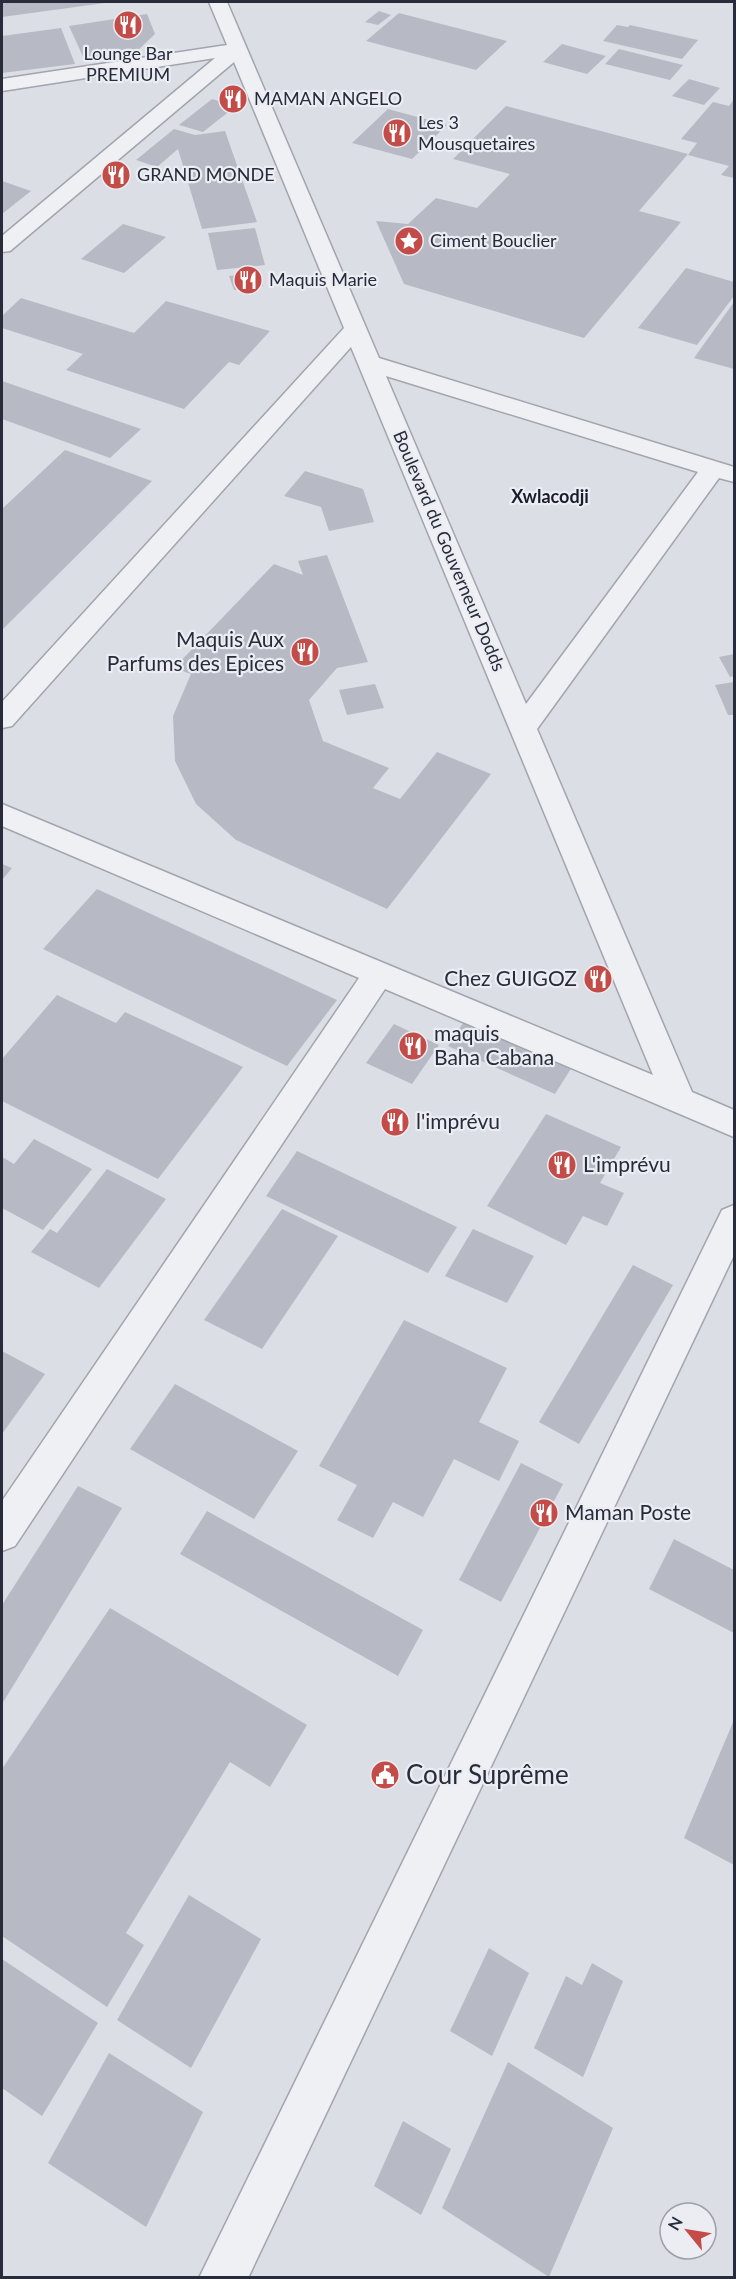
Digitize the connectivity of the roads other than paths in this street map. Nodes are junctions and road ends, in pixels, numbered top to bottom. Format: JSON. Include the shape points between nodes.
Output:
{"nodes":[{"id":1,"x":218,"y":2,"type":"edge"},
{"id":2,"x":238,"y":49,"type":"junction"},
{"id":3,"x":2,"y":85,"type":"edge"},
{"id":4,"x":2,"y":246,"type":"edge"},
{"id":5,"x":356,"y":329,"type":"junction"},
{"id":6,"x":370,"y":363,"type":"junction"},
{"id":7,"x":724,"y":471,"type":"edge"},
{"id":8,"x":2,"y":718,"type":"edge"},
{"id":9,"x":523,"y":728,"type":"junction"},
{"id":10,"x":2,"y":814,"type":"edge"},
{"id":11,"x":379,"y":974,"type":"junction"},
{"id":12,"x":680,"y":1100,"type":"junction"},
{"id":13,"x":735,"y":1124,"type":"edge"},
{"id":14,"x":735,"y":1220,"type":"edge"},
{"id":15,"x":2,"y":1533,"type":"edge"},
{"id":16,"x":223,"y":2277,"type":"edge"}],
"edges":[{"from":1,"to":2,"type":"street","name":"Boulevard du Gouverneur Dodds"},
{"from":2,"to":3,"type":"street"},
{"from":2,"to":4,"type":"street"},
{"from":2,"to":5,"type":"street","name":"Boulevard du Gouverneur Dodds"},
{"from":5,"to":6,"type":"street","name":"Boulevard du Gouverneur Dodds"},
{"from":5,"to":8,"type":"street"},
{"from":6,"to":7,"type":"street"},
{"from":6,"to":9,"type":"street","name":"Boulevard du Gouverneur Dodds"},
{"from":7,"to":9,"type":"street"},
{"from":9,"to":12,"type":"street","name":"Boulevard du Gouverneur Dodds"},
{"from":10,"to":11,"type":"street"},
{"from":11,"to":12,"type":"street"},
{"from":11,"to":15,"type":"street"},
{"from":12,"to":13,"type":"street"},
{"from":14,"to":16,"type":"street"}]}
